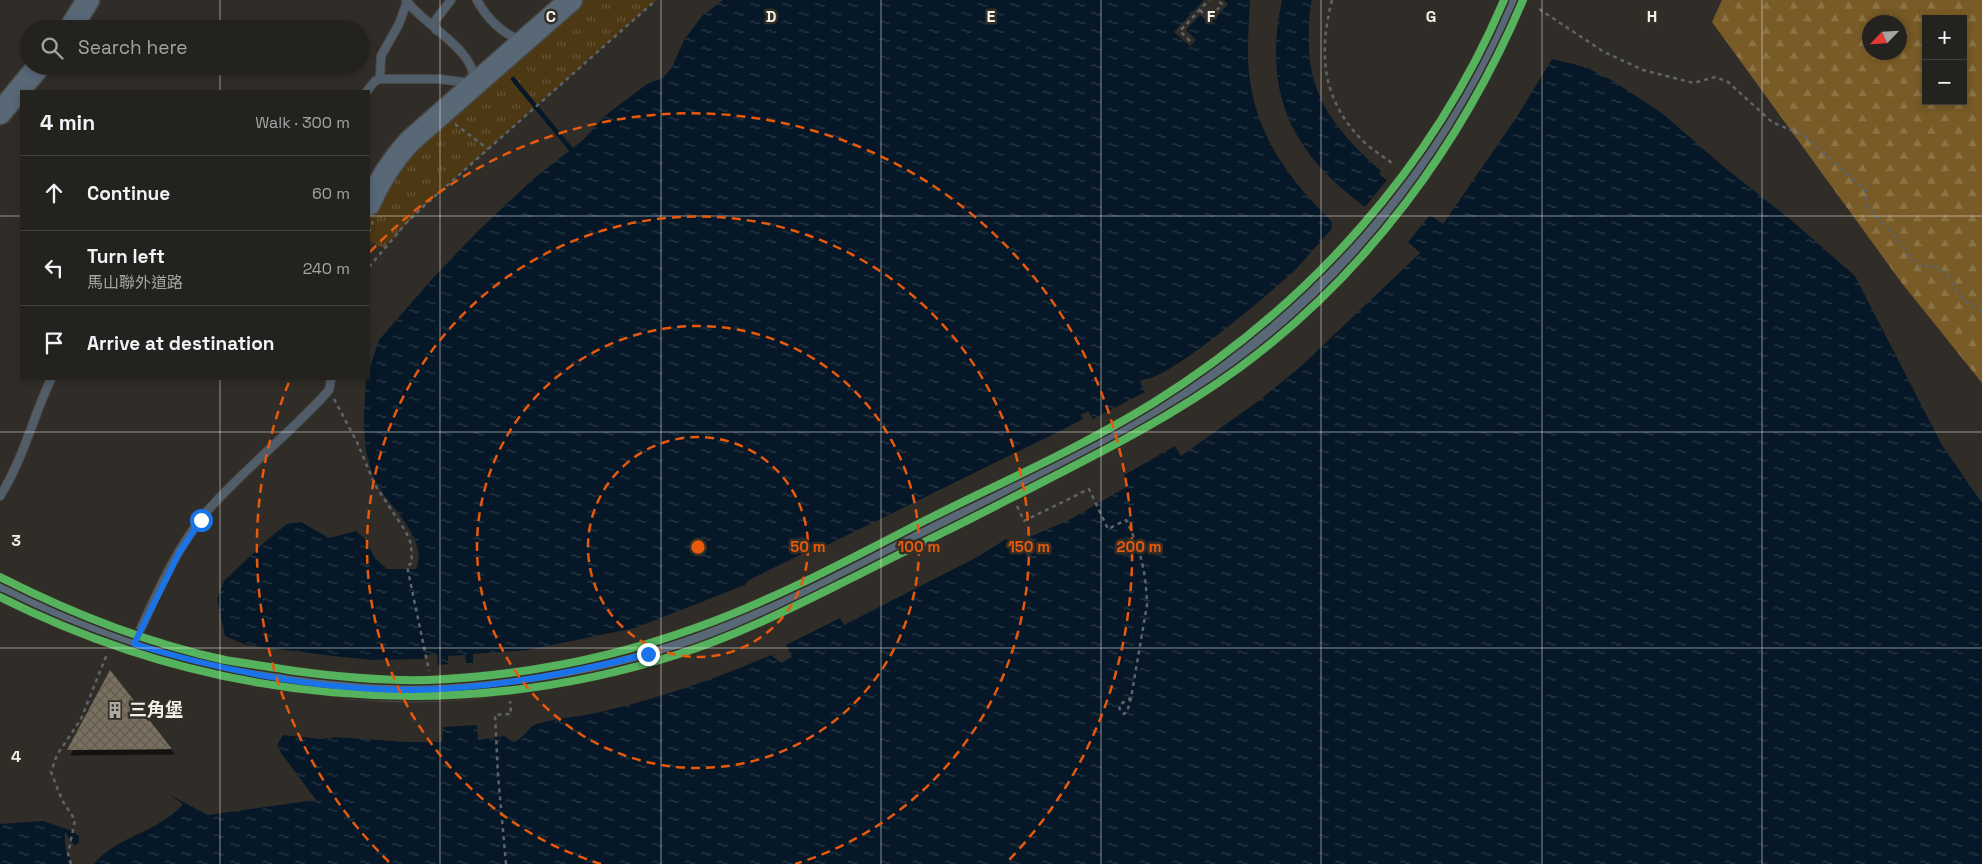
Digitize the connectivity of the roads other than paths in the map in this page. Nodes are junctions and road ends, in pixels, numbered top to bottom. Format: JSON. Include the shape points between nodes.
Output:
{"nodes":[{"id":1,"x":88,"y":0,"type":"edge"},
{"id":2,"x":451,"y":0,"type":"edge"},
{"id":3,"x":477,"y":0,"type":"edge"},
{"id":4,"x":571,"y":0,"type":"edge"},
{"id":5,"x":1497,"y":0,"type":"edge"},
{"id":6,"x":1514,"y":0,"type":"edge"},
{"id":7,"x":406,"y":1,"type":"edge"},
{"id":8,"x":76,"y":20,"type":"edge"},
{"id":9,"x":436,"y":30,"type":"junction"},
{"id":10,"x":1501,"y":30,"type":"junction"},
{"id":11,"x":526,"y":40,"type":"junction"},
{"id":12,"x":32,"y":75,"type":"edge"},
{"id":13,"x":380,"y":79,"type":"junction"},
{"id":14,"x":471,"y":87,"type":"junction"},
{"id":15,"x":368,"y":90,"type":"edge"},
{"id":16,"x":0,"y":113,"type":"edge"},
{"id":17,"x":370,"y":202,"type":"edge"},
{"id":18,"x":51,"y":380,"type":"edge"},
{"id":19,"x":331,"y":380,"type":"edge"},
{"id":20,"x":0,"y":496,"type":"edge"},
{"id":21,"x":0,"y":588,"type":"edge"},
{"id":22,"x":124,"y":640,"type":"junction"}],
"edges":[{"from":1,"to":8,"type":"main road"},
{"from":2,"to":9,"type":"lane","via":[[434,22]]},
{"from":3,"to":11,"type":"lane","via":[[484,13],[507,33]]},
{"from":4,"to":11,"type":"main road"},
{"from":5,"to":10,"type":"main road","via":[[1501,10]]},
{"from":6,"to":10,"type":"main road"},
{"from":7,"to":9,"type":"lane"},
{"from":7,"to":13,"type":"lane","via":[[381,56]]},
{"from":9,"to":14,"type":"lane","via":[[468,60],[474,77]]},
{"from":10,"to":22,"type":"main road","via":[[1459,109],[1408,186],[1319,287],[1250,348],[1194,388],[1127,429],[740,622],[688,642],[601,666],[508,682],[413,690],[308,682],[199,662]]},
{"from":11,"to":14,"type":"main road"},
{"from":12,"to":16,"type":"main road"},
{"from":13,"to":14,"type":"lane","via":[[469,81]]},
{"from":13,"to":15,"type":"lane"},
{"from":14,"to":17,"type":"main road","via":[[394,158]]},
{"from":18,"to":20,"type":"lane","via":[[10,480]]},
{"from":19,"to":22,"type":"lane","via":[[329,390],[296,426],[209,509]]},
{"from":21,"to":22,"type":"main road"}]}
